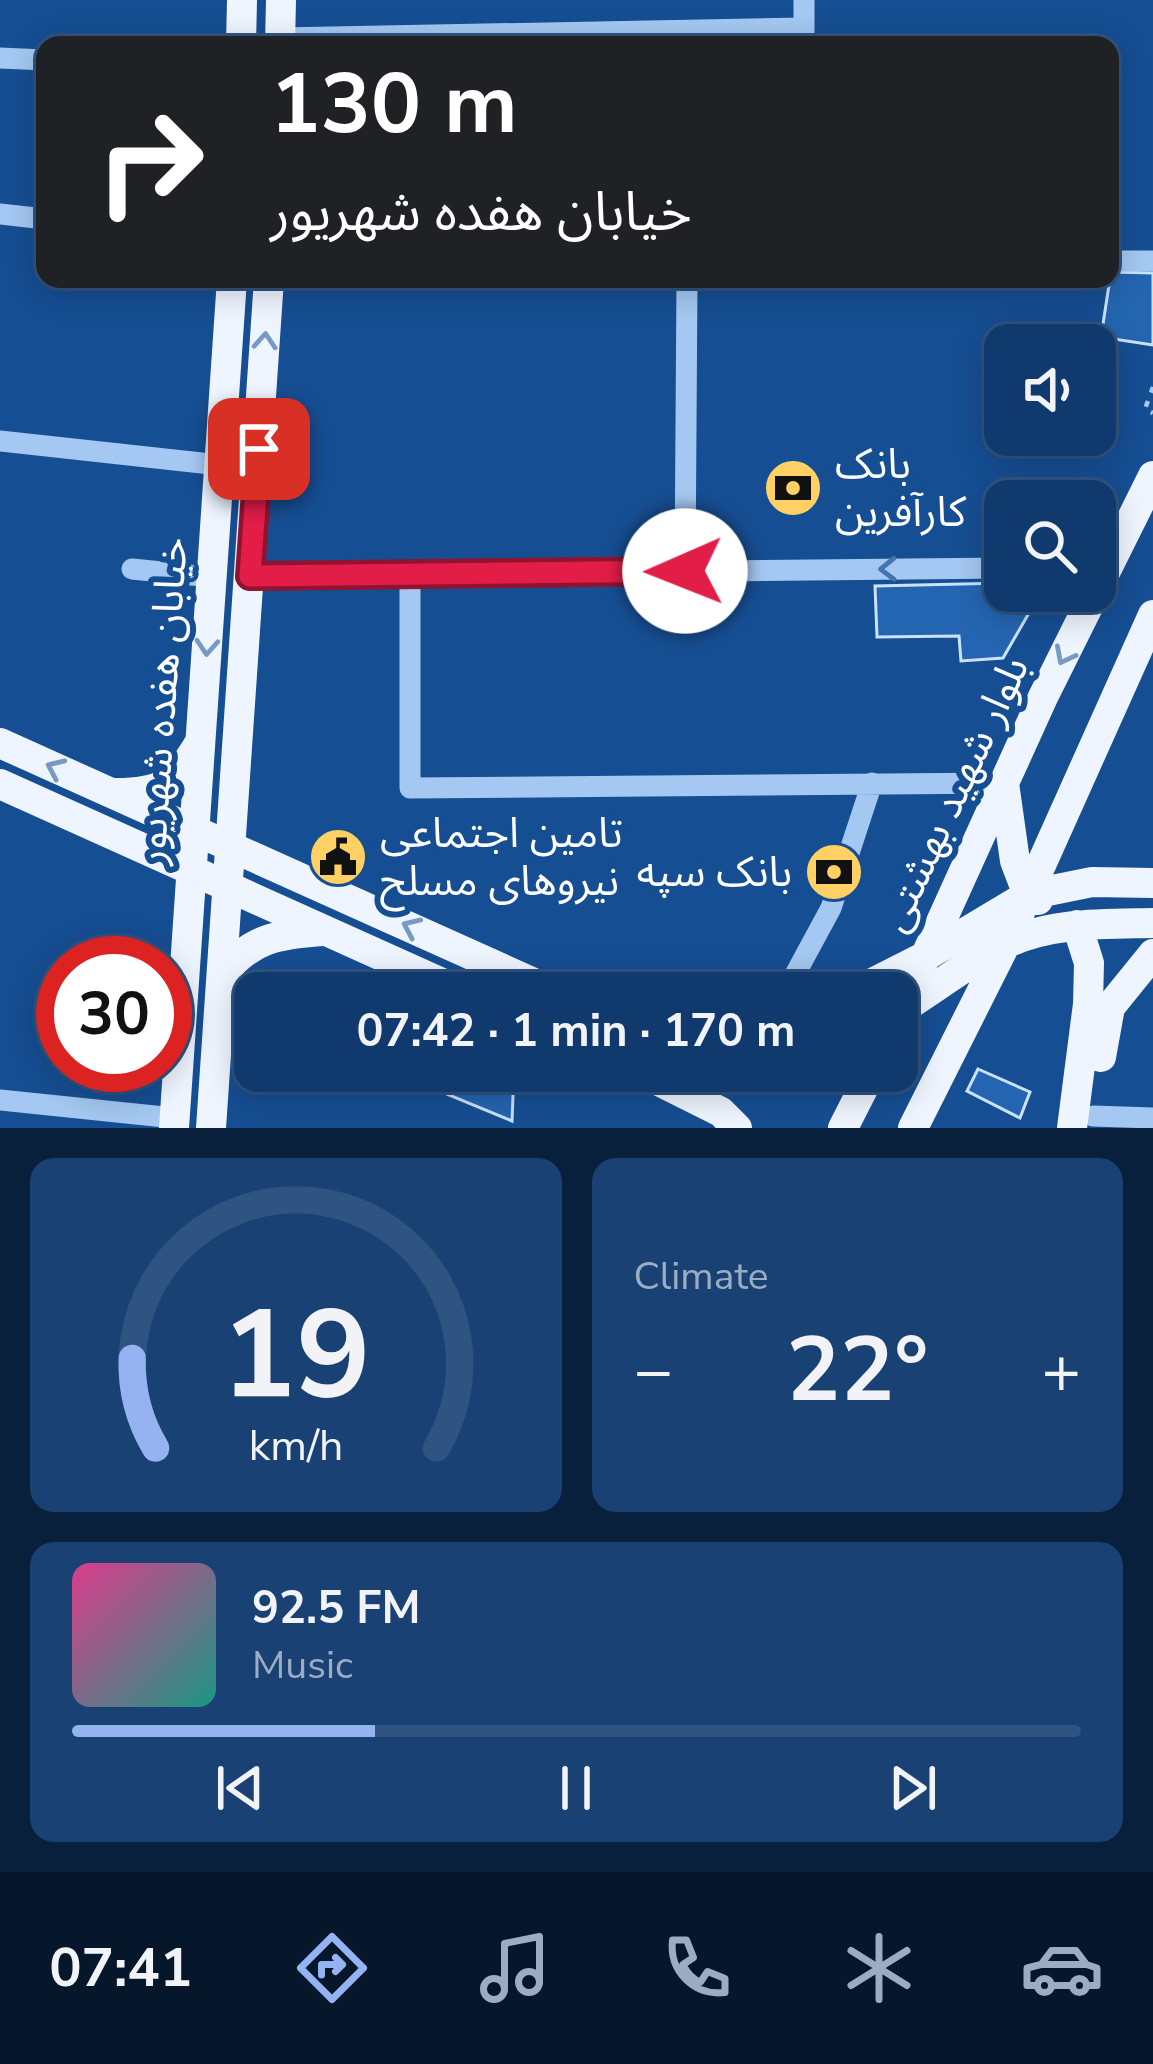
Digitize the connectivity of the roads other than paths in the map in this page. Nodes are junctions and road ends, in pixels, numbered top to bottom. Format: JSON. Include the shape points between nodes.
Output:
{"nodes":[{"id":1,"x":242,"y":0,"type":"edge"},
{"id":2,"x":281,"y":0,"type":"edge"},
{"id":3,"x":804,"y":0,"type":"edge"},
{"id":4,"x":241,"y":36,"type":"edge"},
{"id":5,"x":280,"y":36,"type":"edge"},
{"id":6,"x":804,"y":36,"type":"edge"},
{"id":7,"x":0,"y":58,"type":"edge"},
{"id":8,"x":36,"y":60,"type":"edge"},
{"id":9,"x":0,"y":214,"type":"edge"},
{"id":10,"x":36,"y":218,"type":"edge"},
{"id":11,"x":1119,"y":261,"type":"edge"},
{"id":12,"x":1153,"y":261,"type":"edge"},
{"id":13,"x":231,"y":288,"type":"edge"},
{"id":14,"x":268,"y":288,"type":"edge"},
{"id":15,"x":687,"y":288,"type":"edge"},
{"id":16,"x":0,"y":440,"type":"edge"},
{"id":17,"x":220,"y":465,"type":"junction"},
{"id":18,"x":1153,"y":476,"type":"edge"},
{"id":19,"x":1116,"y":541,"type":"edge"},
{"id":20,"x":984,"y":568,"type":"edge"},
{"id":21,"x":132,"y":569,"type":"dead end"},
{"id":22,"x":685,"y":571,"type":"junction"},
{"id":23,"x":410,"y":574,"type":"junction"},
{"id":24,"x":250,"y":576,"type":"junction"},
{"id":25,"x":212,"y":577,"type":"junction"},
{"id":26,"x":1081,"y":612,"type":"edge"},
{"id":27,"x":1153,"y":615,"type":"edge"},
{"id":28,"x":200,"y":742,"type":"junction"},
{"id":29,"x":0,"y":743,"type":"edge"},
{"id":30,"x":872,"y":783,"type":"junction"},
{"id":31,"x":0,"y":784,"type":"edge"},
{"id":32,"x":1004,"y":784,"type":"junction"},
{"id":33,"x":111,"y":793,"type":"junction"},
{"id":34,"x":194,"y":830,"type":"junction"},
{"id":35,"x":231,"y":847,"type":"junction"},
{"id":36,"x":194,"y":871,"type":"junction"},
{"id":37,"x":1153,"y":884,"type":"edge"},
{"id":38,"x":229,"y":887,"type":"junction"},
{"id":39,"x":1028,"y":895,"type":"junction"},
{"id":40,"x":1153,"y":923,"type":"edge"},
{"id":41,"x":1078,"y":925,"type":"junction"},
{"id":42,"x":323,"y":931,"type":"junction"},
{"id":43,"x":1006,"y":944,"type":"junction"},
{"id":44,"x":1153,"y":954,"type":"edge"},
{"id":45,"x":926,"y":956,"type":"junction"},
{"id":46,"x":484,"y":960,"type":"junction"},
{"id":47,"x":418,"y":972,"type":"edge"},
{"id":48,"x":477,"y":972,"type":"edge"},
{"id":49,"x":510,"y":972,"type":"edge"},
{"id":50,"x":796,"y":972,"type":"edge"},
{"id":51,"x":894,"y":972,"type":"edge"},
{"id":52,"x":918,"y":973,"type":"edge"},
{"id":53,"x":223,"y":974,"type":"junction"},
{"id":54,"x":918,"y":1001,"type":"edge"},
{"id":55,"x":681,"y":1092,"type":"edge"},
{"id":56,"x":862,"y":1092,"type":"edge"},
{"id":57,"x":0,"y":1100,"type":"edge"},
{"id":58,"x":1153,"y":1118,"type":"edge"},
{"id":59,"x":174,"y":1123,"type":"edge"},
{"id":60,"x":1086,"y":1124,"type":"edge"},
{"id":61,"x":211,"y":1128,"type":"edge"},
{"id":62,"x":736,"y":1128,"type":"edge"},
{"id":63,"x":844,"y":1128,"type":"edge"},
{"id":64,"x":913,"y":1128,"type":"edge"}],
"edges":[{"from":1,"to":4,"type":"main road"},
{"from":2,"to":5,"type":"main road"},
{"from":3,"to":6,"type":"street"},
{"from":7,"to":8,"type":"street"},
{"from":9,"to":10,"type":"street"},
{"from":11,"to":12,"type":"street"},
{"from":13,"to":17,"type":"main road","name":"خیابان هفده شهریور"},
{"from":24,"to":14,"type":"main road","name":"خیابان هفده شهریور","one_way":true},
{"from":15,"to":22,"type":"street"},
{"from":16,"to":17,"type":"street"},
{"from":17,"to":25,"type":"main road","name":"خیابان هفده شهریور"},
{"from":18,"to":19,"type":"main road","name":"بلوار شهید بهشتی"},
{"from":20,"to":22,"type":"street","one_way":true},
{"from":21,"to":25,"type":"street"},
{"from":22,"to":23,"type":"street"},
{"from":23,"to":24,"type":"street"},
{"from":23,"to":30,"type":"street","via":[[410,788]]},
{"from":24,"to":35,"type":"main road","name":"خیابان هفده شهریور"},
{"from":25,"to":28,"type":"main road","name":"خیابان هفده شهریور","one_way":true},
{"from":26,"to":32,"type":"main road","name":"بلوار شهید بهشتی","one_way":true},
{"from":27,"to":39,"type":"main road"},
{"from":28,"to":33,"type":"main road","via":[[166,786]]},
{"from":28,"to":34,"type":"main road","name":"خیابان هفده شهریور"},
{"from":33,"to":29,"type":"main road","one_way":true},
{"from":30,"to":32,"type":"street"},
{"from":30,"to":50,"type":"street","via":[[831,908]]},
{"from":31,"to":36,"type":"main road"},
{"from":32,"to":39,"type":"main road"},
{"from":32,"to":45,"type":"main road","name":"بلوار شهید بهشتی"},
{"from":33,"to":34,"type":"main road"},
{"from":34,"to":35,"type":"main road"},
{"from":34,"to":36,"type":"main road","name":"خیابان هفده شهریور"},
{"from":35,"to":38,"type":"main road","name":"خیابان هفده شهریور"},
{"from":46,"to":35,"type":"main road","one_way":true},
{"from":36,"to":38,"type":"main road"},
{"from":36,"to":59,"type":"main road","name":"خیابان هفده شهریور"},
{"from":37,"to":39,"type":"main road","via":[[1092,882]]},
{"from":38,"to":42,"type":"main road"},
{"from":38,"to":53,"type":"main road","name":"خیابان هفده شهریور"},
{"from":39,"to":41,"type":"main road"},
{"from":39,"to":43,"type":"main road"},
{"from":39,"to":45,"type":"main road"},
{"from":40,"to":41,"type":"main road"},
{"from":41,"to":43,"type":"main road"},
{"from":41,"to":60,"type":"main road","via":[[1089,963]]},
{"from":42,"to":47,"type":"main road"},
{"from":42,"to":53,"type":"main road","via":[[258,941]]},
{"from":43,"to":54,"type":"main road"},
{"from":43,"to":64,"type":"main road"},
{"from":44,"to":60,"type":"main road","via":[[1110,1007]]},
{"from":45,"to":51,"type":"main road"},
{"from":45,"to":52,"type":"main road","name":"بلوار شهید بهشتی"},
{"from":46,"to":48,"type":"main road"},
{"from":46,"to":49,"type":"main road"},
{"from":53,"to":61,"type":"main road","name":"خیابان هفده شهریور"},
{"from":55,"to":62,"type":"main road"},
{"from":56,"to":63,"type":"main road"},
{"from":57,"to":59,"type":"street"},
{"from":58,"to":60,"type":"street"}]}
